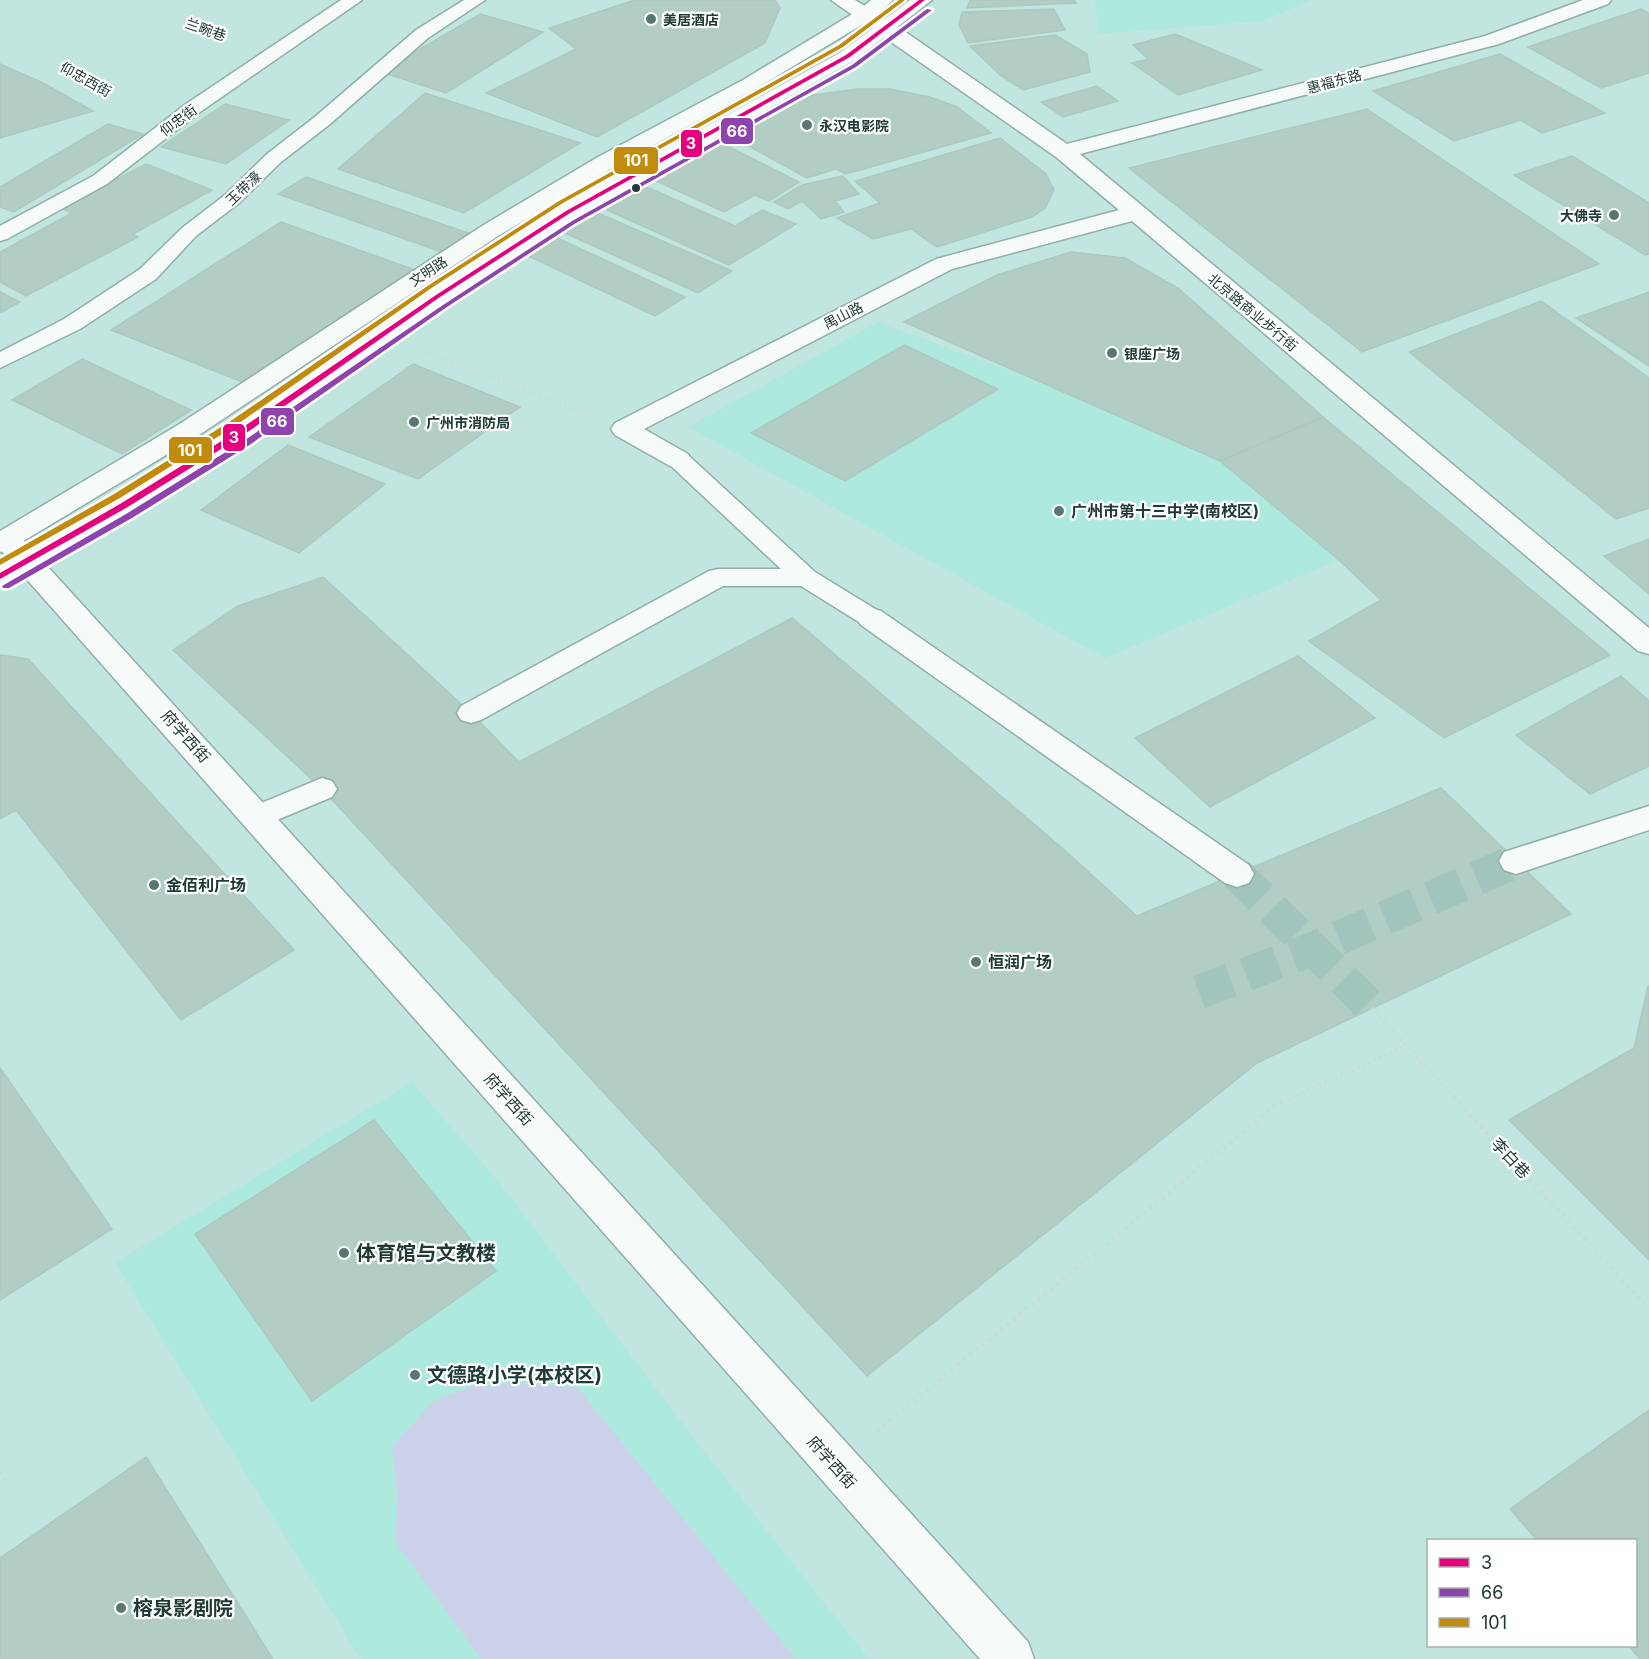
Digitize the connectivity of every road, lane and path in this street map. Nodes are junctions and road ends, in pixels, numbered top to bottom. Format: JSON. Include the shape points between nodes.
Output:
{"nodes":[{"id":1,"x":89,"y":0,"type":"edge"},
{"id":2,"x":220,"y":0,"type":"edge"},
{"id":3,"x":353,"y":0,"type":"edge"},
{"id":4,"x":476,"y":0,"type":"edge"},
{"id":5,"x":841,"y":0,"type":"edge"},
{"id":6,"x":922,"y":0,"type":"edge"},
{"id":7,"x":1601,"y":0,"type":"edge"},
{"id":8,"x":874,"y":7,"type":"edge"},
{"id":9,"x":887,"y":28,"type":"junction"},
{"id":10,"x":1,"y":33,"type":"edge"},
{"id":11,"x":1492,"y":39,"type":"junction"},
{"id":12,"x":275,"y":53,"type":"junction"},
{"id":13,"x":170,"y":126,"type":"junction"},
{"id":14,"x":1649,"y":126,"type":"edge"},
{"id":15,"x":143,"y":147,"type":"junction"},
{"id":16,"x":1064,"y":152,"type":"junction"},
{"id":17,"x":242,"y":189,"type":"junction"},
{"id":18,"x":1135,"y":213,"type":"junction"},
{"id":19,"x":0,"y":235,"type":"edge"},
{"id":20,"x":435,"y":266,"type":"junction"},
{"id":21,"x":384,"y":335,"type":"junction"},
{"id":22,"x":0,"y":361,"type":"edge"},
{"id":23,"x":624,"y":429,"type":"junction"},
{"id":24,"x":679,"y":460,"type":"joint"},
{"id":25,"x":9,"y":555,"type":"edge"},
{"id":26,"x":806,"y":578,"type":"junction"},
{"id":27,"x":871,"y":618,"type":"joint"},
{"id":28,"x":1649,"y":644,"type":"edge"},
{"id":29,"x":471,"y":713,"type":"dead end"},
{"id":30,"x":322,"y":789,"type":"dead end"},
{"id":31,"x":258,"y":817,"type":"junction"},
{"id":32,"x":1649,"y":818,"type":"edge"},
{"id":33,"x":1516,"y":861,"type":"tunnel mouth"},
{"id":34,"x":1237,"y":874,"type":"tunnel mouth"},
{"id":35,"x":1372,"y":1008,"type":"tunnel mouth"},
{"id":36,"x":1407,"y":1045,"type":"junction"},
{"id":37,"x":1649,"y":1309,"type":"edge"},
{"id":38,"x":835,"y":1465,"type":"junction"},
{"id":39,"x":0,"y":1472,"type":"edge"},
{"id":40,"x":0,"y":1485,"type":"edge"},
{"id":41,"x":1011,"y":1659,"type":"edge"}],
"edges":[{"from":1,"to":10,"type":"path"},
{"from":2,"to":12,"type":"path","name":"兰畹巷","via":[[180,20]]},
{"from":3,"to":12,"type":"lane","name":"仰忠街"},
{"from":4,"to":17,"type":"lane","name":"玉带濠","via":[[422,34]]},
{"from":5,"to":8,"type":"street","name":"北京路商业步行街"},
{"from":6,"to":9,"type":"street","name":"文明路"},
{"from":7,"to":11,"type":"street","name":"惠福东路"},
{"from":8,"to":9,"type":"street","name":"北京路商业步行街"},
{"from":8,"to":20,"type":"street","name":"文明路","via":[[750,84],[573,180]]},
{"from":9,"to":16,"type":"street","name":"北京路商业步行街"},
{"from":9,"to":21,"type":"street","name":"文明路","via":[[830,67],[568,212]]},
{"from":10,"to":13,"type":"path","name":"仰忠西街"},
{"from":11,"to":14,"type":"path"},
{"from":11,"to":16,"type":"street","name":"惠福东路"},
{"from":12,"to":13,"type":"lane","name":"仰忠街"},
{"from":13,"to":15,"type":"lane","name":"仰忠街"},
{"from":15,"to":17,"type":"path"},
{"from":15,"to":19,"type":"lane","name":"仰忠街","via":[[100,180]]},
{"from":16,"to":18,"type":"street","name":"北京路商业步行街"},
{"from":17,"to":20,"type":"path"},
{"from":17,"to":22,"type":"lane","name":"玉带濠","via":[[189,232],[148,274],[72,324]]},
{"from":18,"to":23,"type":"street","name":"禺山路","via":[[944,264]]},
{"from":18,"to":28,"type":"street","name":"北京路商业步行街"},
{"from":20,"to":25,"type":"street","name":"文明路"},
{"from":21,"to":23,"type":"path"},
{"from":21,"to":25,"type":"street","name":"文明路","via":[[229,441]]},
{"from":23,"to":24,"type":"street"},
{"from":24,"to":26,"type":"lane"},
{"from":25,"to":31,"type":"street","name":"府学西街"},
{"from":26,"to":27,"type":"lane"},
{"from":26,"to":29,"type":"lane","via":[[718,577]]},
{"from":27,"to":34,"type":"street"},
{"from":30,"to":31,"type":"lane"},
{"from":31,"to":38,"type":"street","name":"府学西街"},
{"from":32,"to":33,"type":"street"},
{"from":35,"to":36,"type":"path","name":"李白巷"},
{"from":36,"to":37,"type":"path","name":"李白巷"},
{"from":36,"to":38,"type":"path","via":[[1275,1106]]},
{"from":38,"to":41,"type":"street","name":"府学西街"},
{"from":39,"to":40,"type":"path","via":[[5,1482]]}]}
